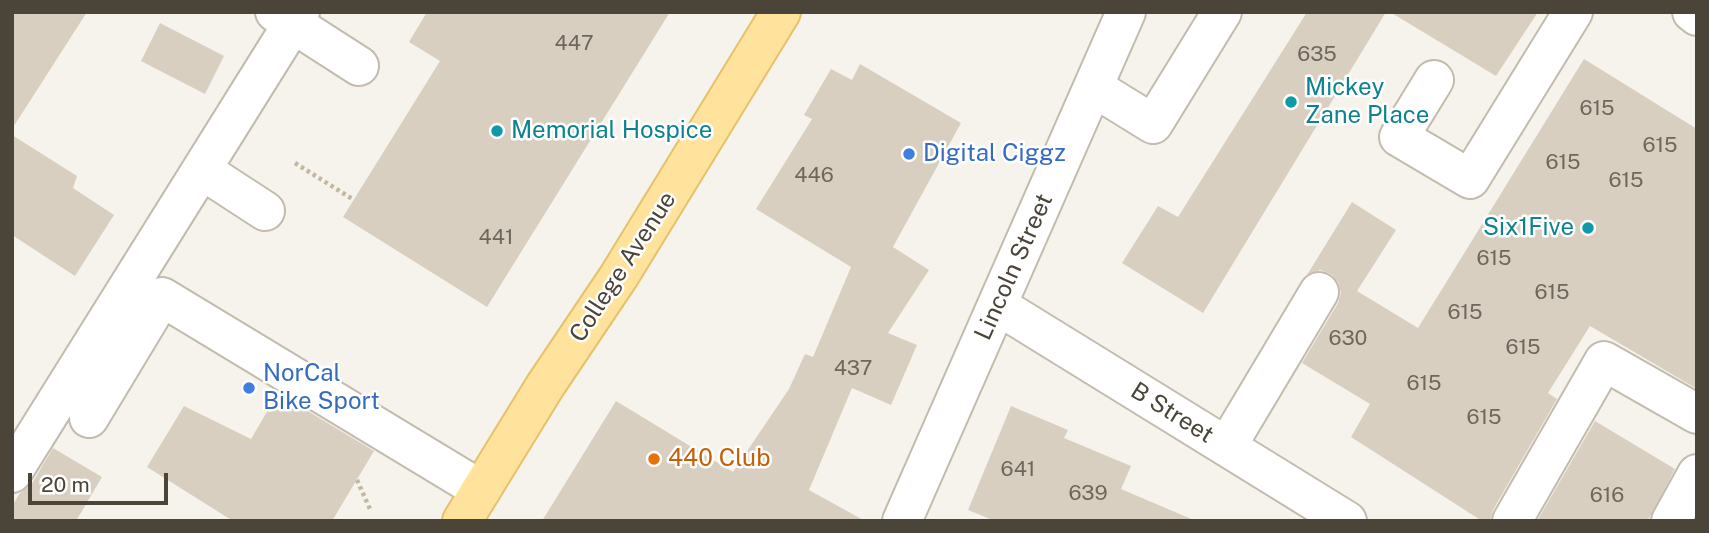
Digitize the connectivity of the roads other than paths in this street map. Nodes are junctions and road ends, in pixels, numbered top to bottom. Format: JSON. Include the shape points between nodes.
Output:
{"nodes":[{"id":1,"x":781,"y":12,"type":"edge"},
{"id":2,"x":1126,"y":12,"type":"edge"},
{"id":3,"x":1222,"y":12,"type":"edge"},
{"id":4,"x":1573,"y":12,"type":"edge"},
{"id":5,"x":1692,"y":12,"type":"edge"},
{"id":6,"x":289,"y":16,"type":"edge"},
{"id":7,"x":1697,"y":16,"type":"edge"},
{"id":8,"x":359,"y":66,"type":"dead end"},
{"id":9,"x":1434,"y":80,"type":"dead end"},
{"id":10,"x":1093,"y":87,"type":"junction"},
{"id":11,"x":202,"y":170,"type":"junction"},
{"id":12,"x":265,"y":211,"type":"dead end"},
{"id":13,"x":1320,"y":292,"type":"dead end"},
{"id":14,"x":997,"y":305,"type":"junction"},
{"id":15,"x":1697,"y":414,"type":"edge"},
{"id":16,"x":89,"y":418,"type":"dead end"},
{"id":17,"x":1227,"y":446,"type":"junction"},
{"id":18,"x":12,"y":473,"type":"edge"},
{"id":19,"x":1697,"y":474,"type":"edge"},
{"id":20,"x":472,"y":505,"type":"edge"},
{"id":21,"x":1308,"y":510,"type":"edge"},
{"id":22,"x":902,"y":521,"type":"edge"},
{"id":23,"x":1347,"y":521,"type":"edge"},
{"id":24,"x":1513,"y":521,"type":"edge"},
{"id":25,"x":1671,"y":521,"type":"edge"}],
"edges":[{"from":1,"to":20,"type":"main road","name":"College Avenue"},
{"from":2,"to":10,"type":"street","name":"Lincoln Street"},
{"from":3,"to":10,"type":"street","via":[[1153,124]]},
{"from":4,"to":9,"type":"street","via":[[1470,179],[1399,136]]},
{"from":5,"to":7,"type":"street"},
{"from":6,"to":8,"type":"street"},
{"from":6,"to":11,"type":"street"},
{"from":10,"to":14,"type":"street","name":"Lincoln Street"},
{"from":11,"to":12,"type":"street"},
{"from":11,"to":18,"type":"street"},
{"from":13,"to":17,"type":"street"},
{"from":14,"to":17,"type":"street","name":"B Street"},
{"from":14,"to":22,"type":"street","name":"Lincoln Street"},
{"from":15,"to":24,"type":"street","via":[[1604,361]]},
{"from":16,"to":20,"type":"street","via":[[162,297]]},
{"from":17,"to":21,"type":"street","name":"B Street"},
{"from":19,"to":25,"type":"street"},
{"from":21,"to":23,"type":"street","name":"B Street"}]}
